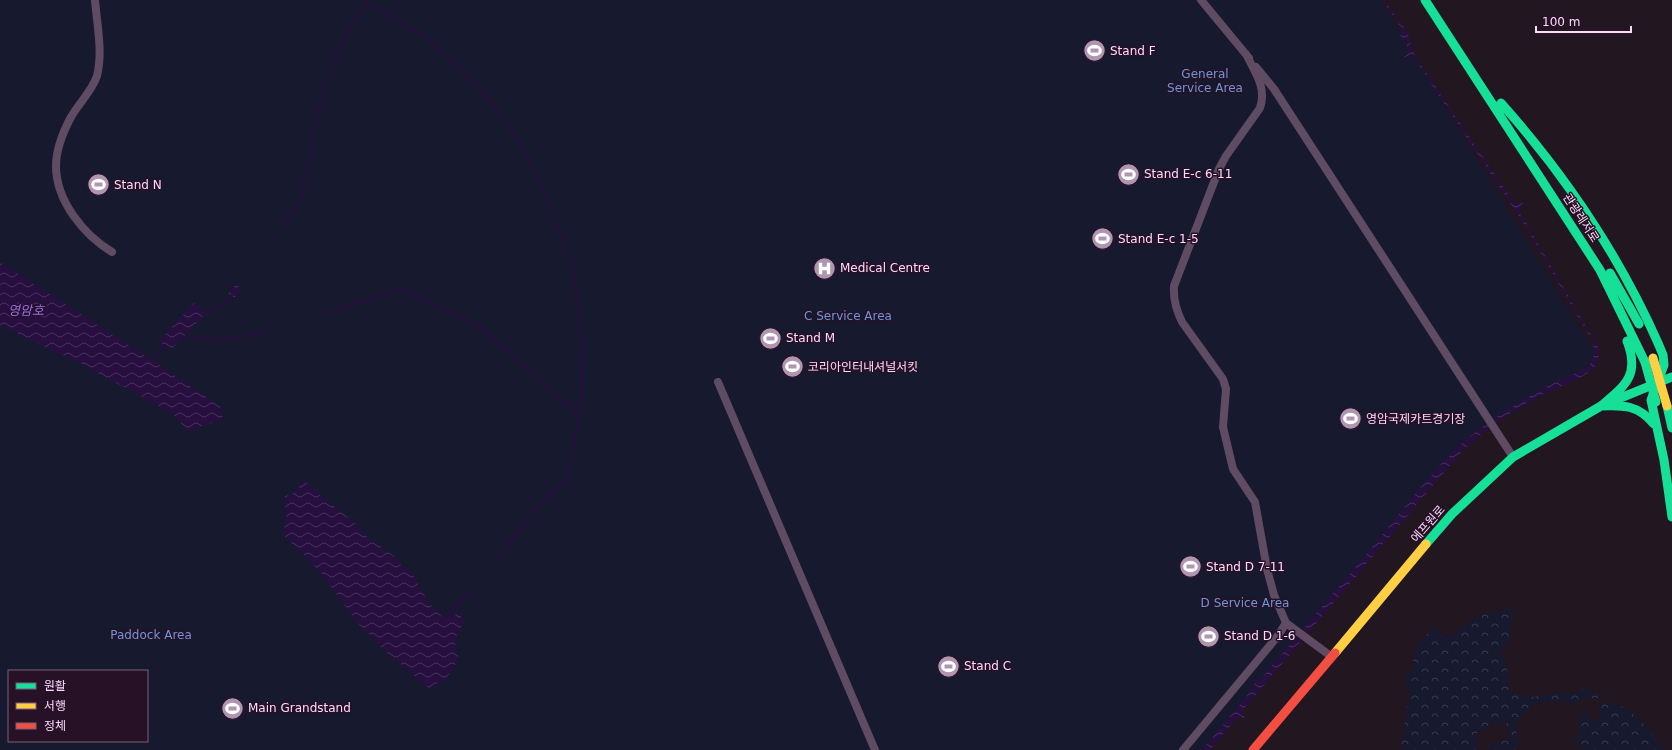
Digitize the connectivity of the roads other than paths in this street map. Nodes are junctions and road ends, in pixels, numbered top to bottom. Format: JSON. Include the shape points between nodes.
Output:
{"nodes":[{"id":1,"x":95,"y":0,"type":"edge"},
{"id":2,"x":1201,"y":0,"type":"edge"},
{"id":3,"x":1425,"y":0,"type":"edge"},
{"id":4,"x":1440,"y":6,"type":"dead end"},
{"id":5,"x":1246,"y":54,"type":"junction"},
{"id":6,"x":1280,"y":98,"type":"junction"},
{"id":7,"x":1501,"y":103,"type":"junction"},
{"id":8,"x":1260,"y":108,"type":"junction"},
{"id":9,"x":1498,"y":113,"type":"junction"},
{"id":10,"x":112,"y":252,"type":"dead end"},
{"id":11,"x":1645,"y":338,"type":"dead end"},
{"id":12,"x":1658,"y":344,"type":"junction"},
{"id":13,"x":1633,"y":353,"type":"junction"},
{"id":14,"x":1650,"y":357,"type":"junction"},
{"id":15,"x":1672,"y":357,"type":"edge"},
{"id":16,"x":1672,"y":376,"type":"edge"},
{"id":17,"x":718,"y":382,"type":"dead end"},
{"id":18,"x":1658,"y":383,"type":"junction"},
{"id":19,"x":1672,"y":396,"type":"edge"},
{"id":20,"x":1601,"y":406,"type":"junction"},
{"id":21,"x":1655,"y":424,"type":"junction"},
{"id":22,"x":1672,"y":428,"type":"edge"},
{"id":23,"x":1513,"y":457,"type":"junction"},
{"id":24,"x":1672,"y":470,"type":"edge"},
{"id":25,"x":1672,"y":517,"type":"edge"},
{"id":26,"x":1286,"y":623,"type":"junction"},
{"id":27,"x":1332,"y":656,"type":"junction"},
{"id":28,"x":875,"y":750,"type":"edge"},
{"id":29,"x":1183,"y":750,"type":"edge"},
{"id":30,"x":1253,"y":750,"type":"edge"}],
"edges":[{"from":1,"to":10,"type":"street","via":[[99,44],[98,70],[93,85],[62,137],[56,166],[60,189],[77,222],[96,241]]},
{"from":2,"to":5,"type":"street"},
{"from":3,"to":9,"type":"main road","name":"관광레저로"},
{"from":4,"to":7,"type":"main road","name":"관광레저로"},
{"from":5,"to":6,"type":"street"},
{"from":5,"to":8,"type":"street","via":[[1259,81],[1263,98]]},
{"from":6,"to":8,"type":"street","via":[[1272,95]]},
{"from":6,"to":23,"type":"street"},
{"from":7,"to":11,"type":"main road","name":"관광레저로","via":[[1618,285]]},
{"from":7,"to":12,"type":"main road","via":[[1547,158],[1610,250]]},
{"from":8,"to":26,"type":"street","via":[[1219,169],[1174,286],[1173,296],[1177,314],[1223,379],[1226,389],[1223,427],[1233,469],[1255,502],[1274,595]]},
{"from":9,"to":13,"type":"main road","via":[[1529,170],[1599,282]]},
{"from":9,"to":14,"type":"main road","name":"관광레저로","via":[[1600,270]]},
{"from":12,"to":15,"type":"main road"},
{"from":12,"to":18,"type":"main road","via":[[1664,358],[1664,366]]},
{"from":13,"to":18,"type":"main road","via":[[1642,372]]},
{"from":13,"to":20,"type":"main road","via":[[1634,367],[1627,384]]},
{"from":14,"to":22,"type":"main road","name":"관광레저로","bridge":true},
{"from":14,"to":24,"type":"main road","name":"관광레저로","bridge":true,"via":[[1657,405]]},
{"from":16,"to":18,"type":"main road","name":"에프원로"},
{"from":17,"to":28,"type":"street"},
{"from":18,"to":19,"type":"main road"},
{"from":18,"to":20,"type":"main road","name":"에프원로"},
{"from":18,"to":21,"type":"main road","via":[[1651,400]]},
{"from":20,"to":21,"type":"main road","via":[[1621,406],[1640,410]]},
{"from":20,"to":23,"type":"main road","name":"에프원로"},
{"from":21,"to":25,"type":"main road","via":[[1664,460]]},
{"from":23,"to":27,"type":"main road","name":"에프원로","via":[[1452,514]]},
{"from":26,"to":27,"type":"street"},
{"from":26,"to":29,"type":"street"},
{"from":27,"to":30,"type":"main road","name":"에프원로"}]}
